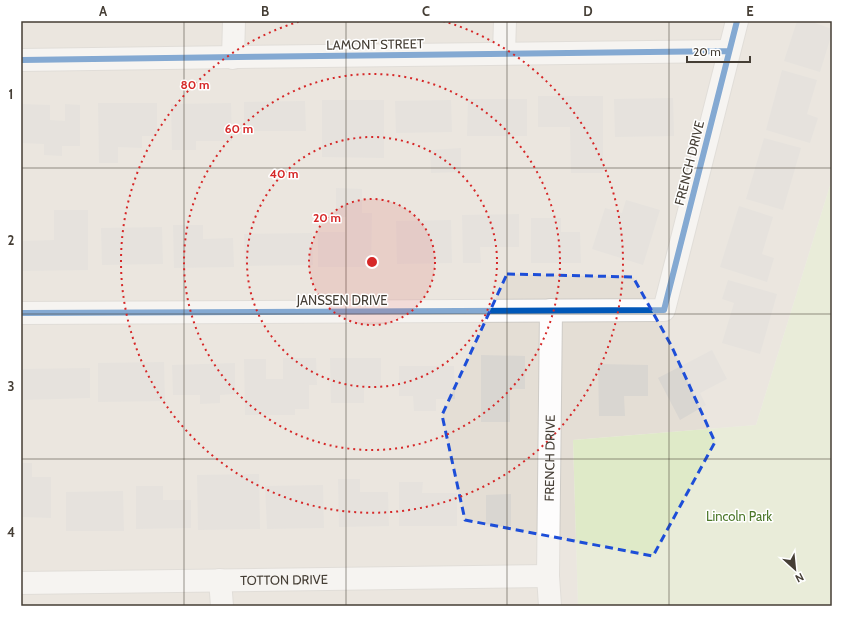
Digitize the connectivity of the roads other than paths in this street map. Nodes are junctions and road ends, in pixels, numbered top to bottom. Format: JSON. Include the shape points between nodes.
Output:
{"nodes":[{"id":1,"x":234,"y":21,"type":"edge"},
{"id":2,"x":505,"y":21,"type":"edge"},
{"id":3,"x":737,"y":21,"type":"edge"},
{"id":4,"x":729,"y":51,"type":"junction"},
{"id":5,"x":504,"y":53,"type":"junction"},
{"id":6,"x":233,"y":58,"type":"junction"},
{"id":7,"x":21,"y":60,"type":"edge"},
{"id":8,"x":551,"y":310,"type":"junction"},
{"id":9,"x":664,"y":310,"type":"joint"},
{"id":10,"x":21,"y":313,"type":"edge"},
{"id":11,"x":548,"y":576,"type":"junction"},
{"id":12,"x":220,"y":580,"type":"junction"},
{"id":13,"x":21,"y":584,"type":"edge"},
{"id":14,"x":222,"y":606,"type":"edge"},
{"id":15,"x":550,"y":606,"type":"edge"}],
"edges":[{"from":1,"to":6,"type":"street"},
{"from":2,"to":5,"type":"street"},
{"from":3,"to":4,"type":"street","name":"FRENCH DRIVE"},
{"from":4,"to":5,"type":"street","name":"LAMONT STREET"},
{"from":4,"to":9,"type":"street","name":"FRENCH DRIVE"},
{"from":5,"to":6,"type":"street","name":"LAMONT STREET"},
{"from":6,"to":7,"type":"street","name":"LAMONT STREET"},
{"from":8,"to":9,"type":"street","name":"JANSSEN DRIVE"},
{"from":8,"to":10,"type":"street","name":"JANSSEN DRIVE"},
{"from":8,"to":11,"type":"street","name":"FRENCH DRIVE"},
{"from":11,"to":12,"type":"street","name":"TOTTON DRIVE"},
{"from":11,"to":15,"type":"street","name":"FRENCH DRIVE"},
{"from":12,"to":13,"type":"street","name":"TOTTON DRIVE"},
{"from":12,"to":14,"type":"street"}]}
